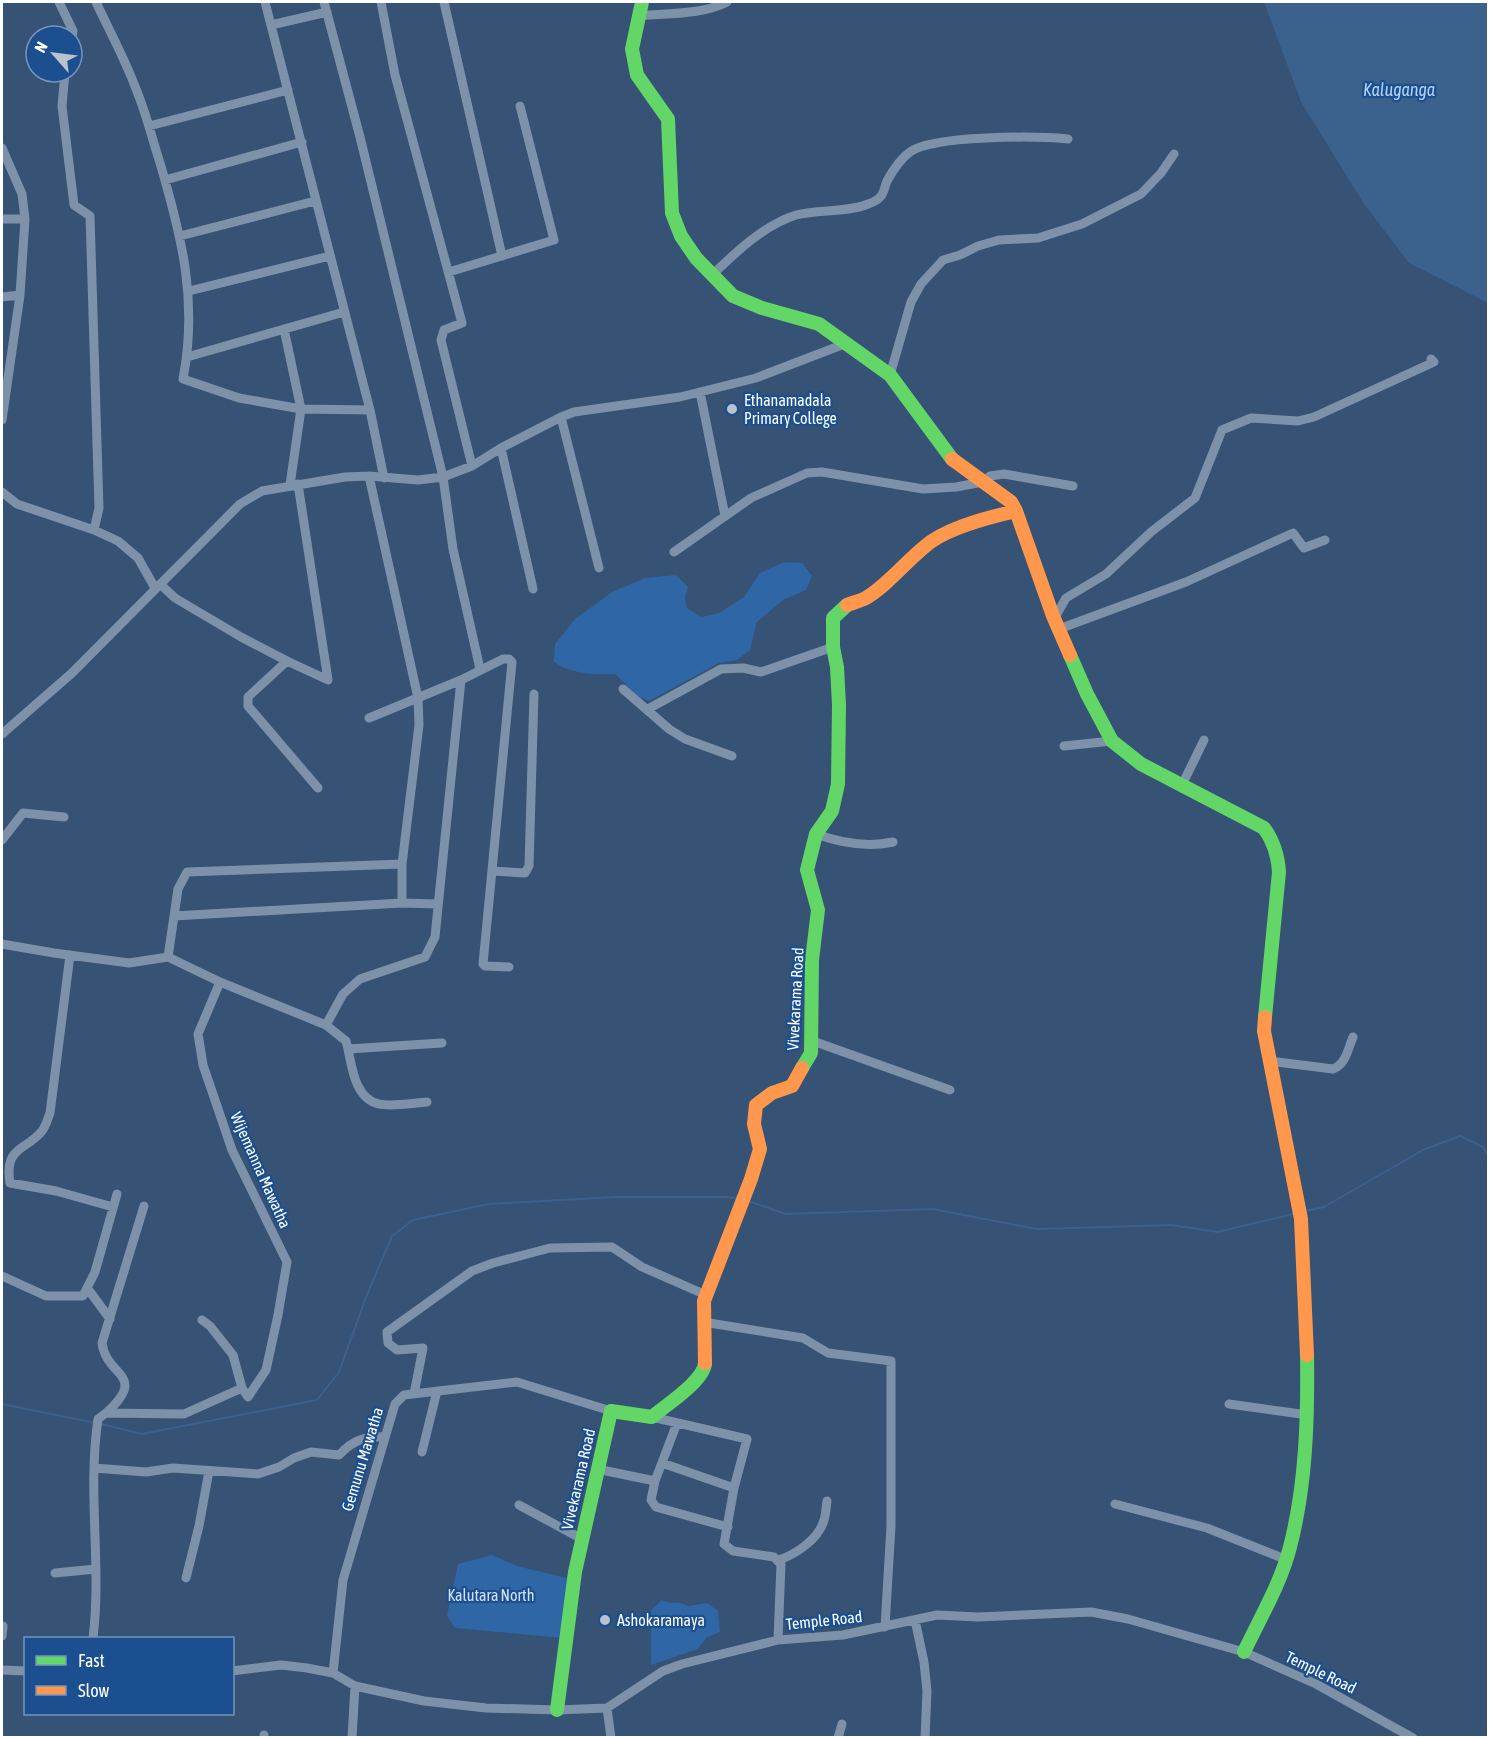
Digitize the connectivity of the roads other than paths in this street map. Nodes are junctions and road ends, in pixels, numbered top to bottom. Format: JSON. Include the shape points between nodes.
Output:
{"nodes":[{"id":1,"x":59,"y":2,"type":"edge"},
{"id":2,"x":96,"y":2,"type":"edge"},
{"id":3,"x":265,"y":2,"type":"edge"},
{"id":4,"x":324,"y":2,"type":"edge"},
{"id":5,"x":381,"y":2,"type":"edge"},
{"id":6,"x":444,"y":2,"type":"edge"},
{"id":7,"x":642,"y":2,"type":"edge"},
{"id":8,"x":727,"y":2,"type":"edge"},
{"id":9,"x":327,"y":12,"type":"junction"},
{"id":10,"x":639,"y":16,"type":"junction"},
{"id":11,"x":70,"y":24,"type":"edge"},
{"id":12,"x":271,"y":25,"type":"junction"},
{"id":13,"x":64,"y":84,"type":"edge"},
{"id":14,"x":288,"y":90,"type":"junction"},
{"id":15,"x":520,"y":106,"type":"dead end"},
{"id":16,"x":149,"y":126,"type":"junction"},
{"id":17,"x":1068,"y":139,"type":"dead end"},
{"id":18,"x":302,"y":142,"type":"junction"},
{"id":19,"x":2,"y":148,"type":"edge"},
{"id":20,"x":1174,"y":154,"type":"dead end"},
{"id":21,"x":165,"y":180,"type":"junction"},
{"id":22,"x":315,"y":201,"type":"junction"},
{"id":23,"x":2,"y":219,"type":"edge"},
{"id":24,"x":25,"y":219,"type":"junction"},
{"id":25,"x":180,"y":236,"type":"junction"},
{"id":26,"x":330,"y":255,"type":"junction"},
{"id":27,"x":502,"y":256,"type":"junction"},
{"id":28,"x":449,"y":272,"type":"junction"},
{"id":29,"x":711,"y":276,"type":"junction"},
{"id":30,"x":189,"y":291,"type":"junction"},
{"id":31,"x":20,"y":295,"type":"junction"},
{"id":32,"x":2,"y":297,"type":"edge"},
{"id":33,"x":344,"y":312,"type":"junction"},
{"id":34,"x":284,"y":329,"type":"junction"},
{"id":35,"x":847,"y":343,"type":"junction"},
{"id":36,"x":188,"y":357,"type":"junction"},
{"id":37,"x":1431,"y":359,"type":"dead end"},
{"id":38,"x":890,"y":375,"type":"junction"},
{"id":39,"x":700,"y":392,"type":"junction"},
{"id":40,"x":301,"y":409,"type":"junction"},
{"id":41,"x":370,"y":410,"type":"junction"},
{"id":42,"x":561,"y":417,"type":"junction"},
{"id":43,"x":2,"y":420,"type":"edge"},
{"id":44,"x":501,"y":448,"type":"junction"},
{"id":45,"x":472,"y":466,"type":"junction"},
{"id":46,"x":369,"y":476,"type":"junction"},
{"id":47,"x":443,"y":477,"type":"junction"},
{"id":48,"x":384,"y":478,"type":"junction"},
{"id":49,"x":983,"y":482,"type":"junction"},
{"id":50,"x":294,"y":484,"type":"junction"},
{"id":51,"x":1073,"y":486,"type":"dead end"},
{"id":52,"x":2,"y":492,"type":"edge"},
{"id":53,"x":1016,"y":512,"type":"junction"},
{"id":54,"x":725,"y":516,"type":"junction"},
{"id":55,"x":94,"y":530,"type":"junction"},
{"id":56,"x":1325,"y":540,"type":"dead end"},
{"id":57,"x":674,"y":552,"type":"dead end"},
{"id":58,"x":599,"y":568,"type":"dead end"},
{"id":59,"x":158,"y":586,"type":"junction"},
{"id":60,"x":533,"y":589,"type":"dead end"},
{"id":61,"x":1056,"y":624,"type":"junction"},
{"id":62,"x":833,"y":647,"type":"junction"},
{"id":63,"x":288,"y":660,"type":"junction"},
{"id":64,"x":480,"y":669,"type":"junction"},
{"id":65,"x":461,"y":680,"type":"junction"},
{"id":66,"x":623,"y":689,"type":"dead end"},
{"id":67,"x":534,"y":694,"type":"dead end"},
{"id":68,"x":418,"y":698,"type":"junction"},
{"id":69,"x":648,"y":709,"type":"junction"},
{"id":70,"x":369,"y":718,"type":"dead end"},
{"id":71,"x":2,"y":734,"type":"edge"},
{"id":72,"x":1204,"y":740,"type":"dead end"},
{"id":73,"x":1112,"y":741,"type":"junction"},
{"id":74,"x":1064,"y":746,"type":"dead end"},
{"id":75,"x":732,"y":756,"type":"dead end"},
{"id":76,"x":1182,"y":785,"type":"junction"},
{"id":77,"x":318,"y":788,"type":"dead end"},
{"id":78,"x":64,"y":817,"type":"dead end"},
{"id":79,"x":816,"y":834,"type":"junction"},
{"id":80,"x":2,"y":840,"type":"edge"},
{"id":81,"x":893,"y":842,"type":"dead end"},
{"id":82,"x":402,"y":864,"type":"junction"},
{"id":83,"x":492,"y":871,"type":"junction"},
{"id":84,"x":402,"y":903,"type":"junction"},
{"id":85,"x":438,"y":904,"type":"junction"},
{"id":86,"x":174,"y":916,"type":"junction"},
{"id":87,"x":2,"y":944,"type":"edge"},
{"id":88,"x":70,"y":955,"type":"junction"},
{"id":89,"x":168,"y":957,"type":"junction"},
{"id":90,"x":509,"y":967,"type":"dead end"},
{"id":91,"x":220,"y":982,"type":"junction"},
{"id":92,"x":326,"y":1025,"type":"junction"},
{"id":93,"x":1353,"y":1037,"type":"dead end"},
{"id":94,"x":810,"y":1040,"type":"junction"},
{"id":95,"x":442,"y":1043,"type":"dead end"},
{"id":96,"x":348,"y":1048,"type":"junction"},
{"id":97,"x":1269,"y":1061,"type":"junction"},
{"id":98,"x":950,"y":1090,"type":"dead end"},
{"id":99,"x":427,"y":1102,"type":"dead end"},
{"id":100,"x":117,"y":1194,"type":"dead end"},
{"id":101,"x":144,"y":1206,"type":"dead end"},
{"id":102,"x":113,"y":1207,"type":"junction"},
{"id":103,"x":2,"y":1276,"type":"edge"},
{"id":104,"x":88,"y":1290,"type":"junction"},
{"id":105,"x":706,"y":1295,"type":"junction"},
{"id":106,"x":110,"y":1318,"type":"junction"},
{"id":107,"x":202,"y":1320,"type":"dead end"},
{"id":108,"x":703,"y":1322,"type":"junction"},
{"id":109,"x":242,"y":1388,"type":"junction"},
{"id":110,"x":437,"y":1391,"type":"junction"},
{"id":111,"x":414,"y":1394,"type":"junction"},
{"id":112,"x":1228,"y":1404,"type":"dead end"},
{"id":113,"x":611,"y":1411,"type":"junction"},
{"id":114,"x":106,"y":1413,"type":"junction"},
{"id":115,"x":1308,"y":1414,"type":"junction"},
{"id":116,"x":652,"y":1417,"type":"junction"},
{"id":117,"x":677,"y":1423,"type":"junction"},
{"id":118,"x":385,"y":1437,"type":"junction"},
{"id":119,"x":422,"y":1452,"type":"dead end"},
{"id":120,"x":662,"y":1463,"type":"junction"},
{"id":121,"x":93,"y":1468,"type":"junction"},
{"id":122,"x":597,"y":1469,"type":"junction"},
{"id":123,"x":209,"y":1471,"type":"junction"},
{"id":124,"x":655,"y":1481,"type":"junction"},
{"id":125,"x":734,"y":1488,"type":"junction"},
{"id":126,"x":827,"y":1501,"type":"dead end"},
{"id":127,"x":1115,"y":1504,"type":"dead end"},
{"id":128,"x":519,"y":1505,"type":"dead end"},
{"id":129,"x":728,"y":1527,"type":"junction"},
{"id":130,"x":582,"y":1539,"type":"junction"},
{"id":131,"x":1285,"y":1559,"type":"junction"},
{"id":132,"x":779,"y":1560,"type":"junction"},
{"id":133,"x":96,"y":1569,"type":"junction"},
{"id":134,"x":55,"y":1573,"type":"dead end"},
{"id":135,"x":186,"y":1578,"type":"dead end"},
{"id":136,"x":915,"y":1620,"type":"junction"},
{"id":137,"x":885,"y":1627,"type":"junction"},
{"id":138,"x":93,"y":1637,"type":"edge"},
{"id":139,"x":778,"y":1640,"type":"junction"},
{"id":140,"x":1244,"y":1652,"type":"junction"},
{"id":141,"x":2,"y":1670,"type":"edge"},
{"id":142,"x":24,"y":1671,"type":"edge"},
{"id":143,"x":234,"y":1671,"type":"edge"},
{"id":144,"x":333,"y":1672,"type":"junction"},
{"id":145,"x":355,"y":1686,"type":"junction"},
{"id":146,"x":607,"y":1708,"type":"junction"},
{"id":147,"x":557,"y":1710,"type":"junction"},
{"id":148,"x":842,"y":1724,"type":"dead end"},
{"id":149,"x":352,"y":1737,"type":"edge"},
{"id":150,"x":611,"y":1737,"type":"edge"},
{"id":151,"x":838,"y":1737,"type":"edge"},
{"id":152,"x":925,"y":1737,"type":"edge"},
{"id":153,"x":1413,"y":1737,"type":"edge"}],
"edges":[{"from":1,"to":11,"type":"street"},
{"from":2,"to":16,"type":"street"},
{"from":3,"to":12,"type":"street"},
{"from":4,"to":9,"type":"street"},
{"from":5,"to":28,"type":"street","via":[[395,75]]},
{"from":6,"to":27,"type":"street"},
{"from":7,"to":10,"type":"street"},
{"from":8,"to":10,"type":"street","via":[[691,11]]},
{"from":9,"to":12,"type":"street"},
{"from":9,"to":47,"type":"street"},
{"from":10,"to":29,"type":"street","via":[[632,49],[637,75],[668,119],[672,213],[681,236]]},
{"from":12,"to":14,"type":"street"},
{"from":13,"to":55,"type":"street","via":[[62,106],[74,205],[90,216],[99,508]]},
{"from":14,"to":16,"type":"street"},
{"from":14,"to":18,"type":"street"},
{"from":15,"to":27,"type":"street","via":[[554,240]]},
{"from":16,"to":21,"type":"street"},
{"from":17,"to":29,"type":"street","via":[[991,137],[941,142],[911,150],[898,163],[880,197],[852,209],[797,215],[779,222]]},
{"from":18,"to":21,"type":"street"},
{"from":18,"to":22,"type":"street"},
{"from":19,"to":24,"type":"street","via":[[22,194]]},
{"from":20,"to":38,"type":"street","via":[[1141,194],[1082,224],[1038,238],[999,240],[944,260],[921,284],[911,302]]},
{"from":21,"to":25,"type":"street"},
{"from":22,"to":25,"type":"street"},
{"from":22,"to":26,"type":"street"},
{"from":23,"to":24,"type":"street"},
{"from":24,"to":31,"type":"street"},
{"from":25,"to":30,"type":"street"},
{"from":26,"to":30,"type":"street"},
{"from":26,"to":33,"type":"street"},
{"from":27,"to":28,"type":"street"},
{"from":28,"to":45,"type":"street","via":[[462,322],[444,330],[441,340]]},
{"from":29,"to":35,"type":"street","via":[[733,296],[819,324]]},
{"from":30,"to":36,"type":"street"},
{"from":31,"to":32,"type":"street"},
{"from":31,"to":43,"type":"street"},
{"from":33,"to":34,"type":"street"},
{"from":33,"to":41,"type":"street"},
{"from":34,"to":36,"type":"street"},
{"from":34,"to":40,"type":"street"},
{"from":35,"to":38,"type":"street"},
{"from":35,"to":39,"type":"street","via":[[756,378]]},
{"from":36,"to":40,"type":"street","via":[[183,379],[239,398]]},
{"from":37,"to":61,"type":"street","via":[[1434,362],[1314,417],[1298,421],[1251,418],[1222,430],[1195,498],[1106,574],[1066,598]]},
{"from":38,"to":49,"type":"street","via":[[951,458]]},
{"from":39,"to":42,"type":"street"},
{"from":39,"to":54,"type":"street"},
{"from":40,"to":41,"type":"street"},
{"from":40,"to":50,"type":"street"},
{"from":41,"to":48,"type":"street"},
{"from":42,"to":44,"type":"street"},
{"from":42,"to":58,"type":"street"},
{"from":44,"to":45,"type":"street"},
{"from":44,"to":60,"type":"street"},
{"from":45,"to":47,"type":"street"},
{"from":46,"to":48,"type":"street"},
{"from":46,"to":50,"type":"street"},
{"from":46,"to":68,"type":"street"},
{"from":47,"to":48,"type":"street"},
{"from":47,"to":64,"type":"street","via":[[453,549]]},
{"from":49,"to":51,"type":"street","via":[[990,476],[1004,474]]},
{"from":49,"to":53,"type":"street","via":[[1011,502]]},
{"from":49,"to":54,"type":"street","via":[[923,489],[822,472],[807,473],[751,498]]},
{"from":50,"to":59,"type":"street","via":[[262,491],[240,504]]},
{"from":50,"to":63,"type":"street","via":[[327,680]]},
{"from":52,"to":55,"type":"street","via":[[17,504]]},
{"from":53,"to":61,"type":"street"},
{"from":53,"to":62,"type":"street","name":"Vivekarama Road","via":[[985,518],[934,540],[879,590],[845,605],[833,618]]},
{"from":54,"to":57,"type":"street"},
{"from":55,"to":59,"type":"street","via":[[118,541],[138,558]]},
{"from":56,"to":61,"type":"street","via":[[1304,548],[1293,534],[1186,582]]},
{"from":59,"to":63,"type":"street"},
{"from":59,"to":71,"type":"street","via":[[72,673]]},
{"from":61,"to":73,"type":"street"},
{"from":62,"to":69,"type":"street","via":[[760,672],[721,669]]},
{"from":62,"to":79,"type":"street","name":"Vivekarama Road","via":[[839,705],[838,784],[832,811]]},
{"from":63,"to":77,"type":"street","via":[[248,697],[248,706]]},
{"from":64,"to":65,"type":"street"},
{"from":64,"to":83,"type":"street","via":[[503,659],[512,662]]},
{"from":65,"to":68,"type":"street"},
{"from":65,"to":85,"type":"street"},
{"from":66,"to":69,"type":"street"},
{"from":67,"to":83,"type":"street","via":[[529,866],[525,873]]},
{"from":68,"to":70,"type":"street"},
{"from":68,"to":82,"type":"street","via":[[419,725]]},
{"from":69,"to":75,"type":"street","via":[[685,739]]},
{"from":72,"to":76,"type":"street"},
{"from":73,"to":74,"type":"street"},
{"from":73,"to":76,"type":"street","via":[[1142,764]]},
{"from":76,"to":97,"type":"street","via":[[1264,828],[1278,853],[1280,872],[1264,1031]]},
{"from":78,"to":80,"type":"street","via":[[23,813]]},
{"from":79,"to":81,"type":"street","via":[[842,843]]},
{"from":79,"to":94,"type":"street","name":"Vivekarama Road","via":[[807,870],[818,910]]},
{"from":82,"to":84,"type":"street"},
{"from":82,"to":86,"type":"street","via":[[187,872],[178,889]]},
{"from":83,"to":90,"type":"street","via":[[483,964]]},
{"from":84,"to":85,"type":"street"},
{"from":84,"to":86,"type":"street"},
{"from":85,"to":92,"type":"street","via":[[435,937],[425,957],[360,980],[343,994]]},
{"from":86,"to":89,"type":"street"},
{"from":87,"to":88,"type":"street"},
{"from":88,"to":89,"type":"street","via":[[129,963]]},
{"from":88,"to":102,"type":"street","via":[[50,1113],[43,1130],[16,1150],[8,1170],[10,1183]]},
{"from":89,"to":91,"type":"street"},
{"from":91,"to":92,"type":"street"},
{"from":91,"to":109,"type":"street","name":"Wijemanna Mawatha","via":[[198,1034],[203,1065],[232,1150],[287,1262],[266,1370],[248,1397]]},
{"from":92,"to":96,"type":"street","via":[[346,1041]]},
{"from":93,"to":97,"type":"street","via":[[1340,1066],[1333,1069]]},
{"from":94,"to":98,"type":"street"},
{"from":94,"to":105,"type":"street","name":"Vivekarama Road","via":[[811,1053],[792,1086],[756,1105],[754,1124],[760,1149]]},
{"from":95,"to":96,"type":"street"},
{"from":96,"to":99,"type":"street","via":[[355,1080],[366,1098],[378,1104]]},
{"from":97,"to":115,"type":"street","via":[[1300,1213]]},
{"from":100,"to":102,"type":"street"},
{"from":101,"to":106,"type":"street"},
{"from":102,"to":104,"type":"street"},
{"from":103,"to":104,"type":"street","via":[[46,1296],[83,1296]]},
{"from":104,"to":106,"type":"street"},
{"from":105,"to":108,"type":"street","name":"Vivekarama Road"},
{"from":105,"to":111,"type":"street","via":[[642,1268],[612,1247],[550,1248],[493,1263],[472,1271],[387,1332],[388,1343],[397,1350],[423,1348]]},
{"from":106,"to":114,"type":"street","via":[[102,1342],[103,1354],[125,1383],[120,1400]]},
{"from":107,"to":109,"type":"street","via":[[233,1355]]},
{"from":108,"to":116,"type":"street","name":"Vivekarama Road","via":[[705,1367],[699,1378]]},
{"from":108,"to":137,"type":"street","via":[[803,1338],[828,1353],[891,1361],[891,1527]]},
{"from":109,"to":114,"type":"street","name":"Wijemanna Mawatha","via":[[184,1414]]},
{"from":110,"to":111,"type":"street"},
{"from":110,"to":113,"type":"street","via":[[517,1382]]},
{"from":110,"to":119,"type":"street"},
{"from":111,"to":118,"type":"street","name":"Gemunu Mawatha","via":[[404,1395],[395,1404]]},
{"from":112,"to":115,"type":"street"},
{"from":113,"to":116,"type":"street","name":"Vivekarama Road"},
{"from":113,"to":122,"type":"street","name":"Vivekarama Road"},
{"from":114,"to":121,"type":"street","via":[[98,1419]]},
{"from":115,"to":131,"type":"street","via":[[1299,1502]]},
{"from":116,"to":117,"type":"street"},
{"from":117,"to":120,"type":"street"},
{"from":117,"to":125,"type":"street","via":[[747,1439]]},
{"from":118,"to":123,"type":"street","via":[[361,1438],[339,1455],[311,1452],[258,1474]]},
{"from":118,"to":144,"type":"street","name":"Gemunu Mawatha","via":[[343,1580]]},
{"from":120,"to":124,"type":"street"},
{"from":120,"to":125,"type":"street"},
{"from":121,"to":123,"type":"street"},
{"from":121,"to":133,"type":"street"},
{"from":122,"to":124,"type":"street"},
{"from":122,"to":130,"type":"street","name":"Vivekarama Road"},
{"from":123,"to":135,"type":"street"},
{"from":124,"to":129,"type":"street","via":[[651,1500],[656,1507]]},
{"from":125,"to":129,"type":"street"},
{"from":126,"to":132,"type":"street","via":[[824,1522],[810,1541],[792,1556]]},
{"from":127,"to":131,"type":"street","via":[[1207,1528]]},
{"from":128,"to":130,"type":"street"},
{"from":129,"to":132,"type":"street","via":[[724,1544],[733,1551]]},
{"from":130,"to":147,"type":"street","name":"Vivekarama Road"},
{"from":131,"to":140,"type":"street"},
{"from":132,"to":139,"type":"street"},
{"from":133,"to":134,"type":"street"},
{"from":133,"to":138,"type":"street"},
{"from":136,"to":137,"type":"street","name":"Temple Road"},
{"from":136,"to":140,"type":"street","name":"Temple Road","via":[[937,1615],[1092,1612]]},
{"from":136,"to":152,"type":"street","via":[[927,1690]]},
{"from":137,"to":139,"type":"street","name":"Temple Road"},
{"from":139,"to":146,"type":"street","name":"Temple Road","via":[[663,1671]]},
{"from":140,"to":153,"type":"street","name":"Temple Road","via":[[1316,1684]]},
{"from":141,"to":142,"type":"street"},
{"from":143,"to":144,"type":"street","via":[[281,1665]]},
{"from":144,"to":145,"type":"street"},
{"from":145,"to":147,"type":"street","via":[[424,1701]]},
{"from":145,"to":149,"type":"street"},
{"from":146,"to":147,"type":"street"},
{"from":146,"to":150,"type":"street"},
{"from":148,"to":151,"type":"street"}]}
